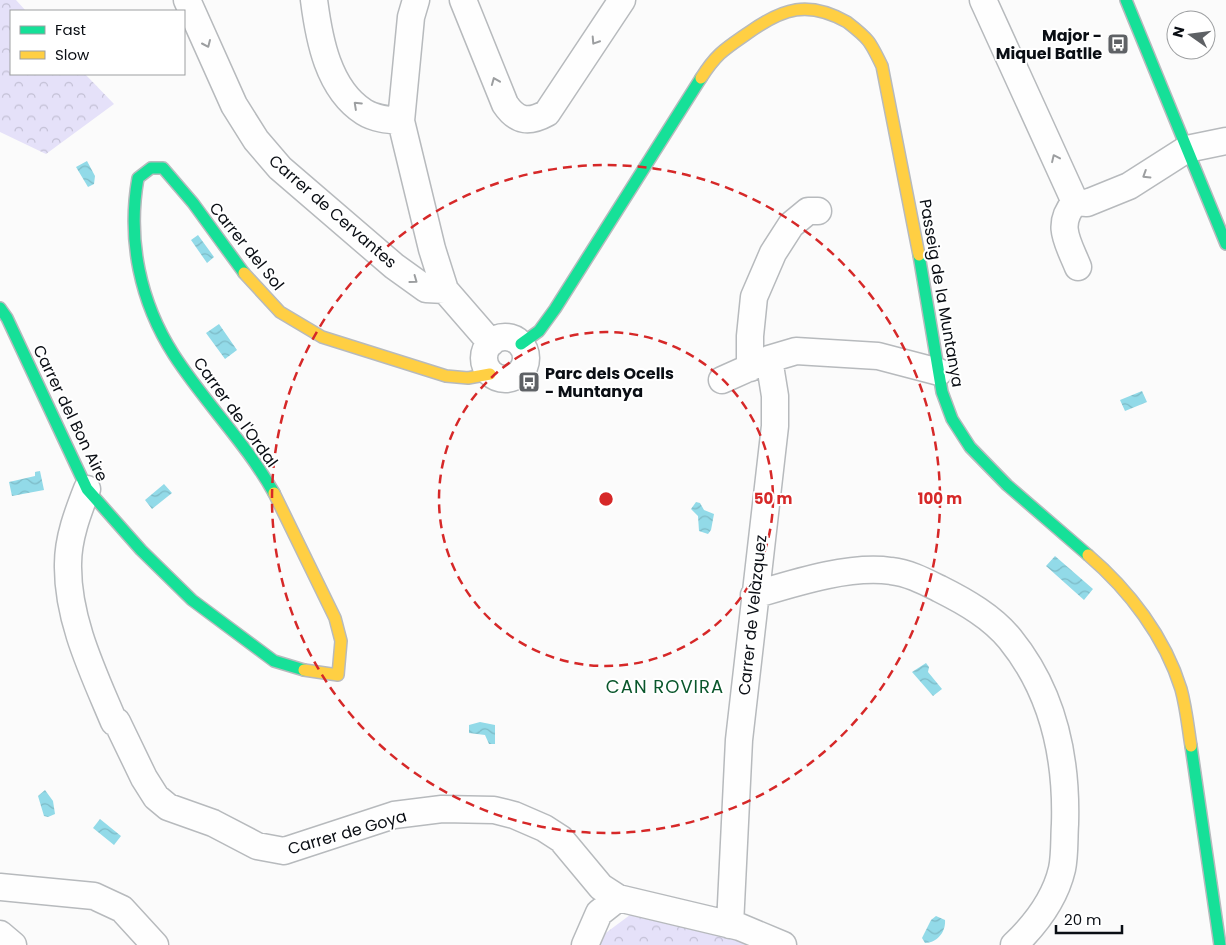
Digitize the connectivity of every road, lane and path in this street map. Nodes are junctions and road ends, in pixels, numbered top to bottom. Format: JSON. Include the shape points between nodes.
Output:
{"nodes":[{"id":1,"x":187,"y":0,"type":"edge"},
{"id":2,"x":314,"y":0,"type":"edge"},
{"id":3,"x":416,"y":0,"type":"edge"},
{"id":4,"x":463,"y":0,"type":"edge"},
{"id":5,"x":622,"y":0,"type":"edge"},
{"id":6,"x":983,"y":0,"type":"edge"},
{"id":7,"x":1126,"y":0,"type":"edge"},
{"id":8,"x":402,"y":121,"type":"junction"},
{"id":9,"x":1226,"y":141,"type":"edge"},
{"id":10,"x":1187,"y":150,"type":"junction"},
{"id":11,"x":151,"y":168,"type":"joint"},
{"id":12,"x":1075,"y":202,"type":"junction"},
{"id":13,"x":818,"y":211,"type":"dead end"},
{"id":14,"x":1226,"y":244,"type":"edge"},
{"id":15,"x":1078,"y":267,"type":"dead end"},
{"id":16,"x":445,"y":290,"type":"junction"},
{"id":17,"x":0,"y":308,"type":"edge"},
{"id":18,"x":490,"y":342,"type":"junction"},
{"id":19,"x":521,"y":344,"type":"junction"},
{"id":20,"x":760,"y":363,"type":"junction"},
{"id":21,"x":939,"y":372,"type":"junction"},
{"id":22,"x":490,"y":374,"type":"junction"},
{"id":23,"x":722,"y":380,"type":"dead end"},
{"id":24,"x":87,"y":489,"type":"junction"},
{"id":25,"x":754,"y":595,"type":"junction"},
{"id":26,"x":338,"y":675,"type":"joint"},
{"id":27,"x":0,"y":887,"type":"edge"},
{"id":28,"x":618,"y":898,"type":"junction"},
{"id":29,"x":730,"y":925,"type":"junction"},
{"id":30,"x":0,"y":934,"type":"edge"},
{"id":31,"x":13,"y":945,"type":"edge"},
{"id":32,"x":156,"y":945,"type":"edge"},
{"id":33,"x":585,"y":945,"type":"edge"},
{"id":34,"x":783,"y":945,"type":"edge"},
{"id":35,"x":1014,"y":945,"type":"edge"},
{"id":36,"x":1220,"y":945,"type":"edge"}],
"edges":[{"from":1,"to":16,"type":"street","name":"Carrer de Cervantes","one_way":true,"via":[[234,105],[256,140],[280,168],[394,266],[426,289]]},
{"from":8,"to":2,"type":"street","one_way":true,"via":[[383,119],[365,112],[344,93],[319,37]]},
{"from":3,"to":8,"type":"street","via":[[411,17]]},
{"from":5,"to":4,"type":"street","one_way":true,"via":[[547,113],[530,120],[512,114],[505,104]]},
{"from":12,"to":6,"type":"street","one_way":true},
{"from":7,"to":10,"type":"street"},
{"from":8,"to":16,"type":"street"},
{"from":9,"to":10,"type":"street"},
{"from":10,"to":12,"type":"street","one_way":true,"via":[[1129,186],[1087,203]]},
{"from":10,"to":14,"type":"street"},
{"from":11,"to":22,"type":"street","name":"Carrer del Sol","via":[[163,168],[182,188],[256,288],[281,313],[308,330],[350,348],[441,375],[462,380]]},
{"from":11,"to":26,"type":"street","name":"Carrer de l'Ordal","via":[[138,178],[133,197],[134,240],[151,308],[174,354],[245,446],[278,500],[319,582],[341,638]]},
{"from":12,"to":15,"type":"street","via":[[1067,211],[1064,232]]},
{"from":13,"to":20,"type":"street","name":"Carrer de Velàzquez","via":[[808,211],[791,226],[773,253],[754,297],[750,336]]},
{"from":16,"to":18,"type":"street"},
{"from":17,"to":24,"type":"street","name":"Carrer del Bon Aire"},
{"from":18,"to":19,"type":"street","via":[[506,336]]},
{"from":18,"to":22,"type":"street","via":[[484,358]]},
{"from":19,"to":21,"type":"street","name":"Passeig de la Muntanya","via":[[539,331],[555,309],[715,56],[774,14],[796,6],[818,6],[832,10],[870,40],[882,66]]},
{"from":19,"to":22,"type":"street","via":[[526,361],[522,371],[507,378]]},
{"from":20,"to":21,"type":"street","via":[[796,350],[837,352],[878,356]]},
{"from":20,"to":23,"type":"street"},
{"from":20,"to":25,"type":"street","name":"Carrer de Velàzquez","via":[[775,396],[775,426]]},
{"from":21,"to":36,"type":"street","name":"Passeig de la Muntanya","via":[[952,419],[970,447],[1007,485],[1118,584],[1136,603],[1168,654],[1181,690],[1192,745]]},
{"from":24,"to":26,"type":"street","name":"Carrer del Bon Aire","via":[[141,550],[192,600],[274,661]]},
{"from":24,"to":28,"type":"street","name":"Carrer de Goya","via":[[71,540],[68,563],[78,632],[114,722],[117,722],[156,798],[168,807],[257,846],[284,852],[394,814],[442,809],[494,810],[514,815],[561,839],[601,887]]},
{"from":25,"to":29,"type":"street","name":"Carrer de Velàzquez","via":[[739,740]]},
{"from":25,"to":35,"type":"street","via":[[841,573],[890,570],[910,575],[947,593],[995,623],[1010,639],[1039,684],[1052,716],[1061,748],[1065,810],[1062,869],[1047,907]]},
{"from":27,"to":32,"type":"street","via":[[94,896],[122,908]]},
{"from":28,"to":29,"type":"street","name":"Carrer de Goya"},
{"from":28,"to":33,"type":"street","via":[[599,913]]},
{"from":29,"to":34,"type":"street","name":"Carrer de Goya"},
{"from":30,"to":31,"type":"street"}]}
